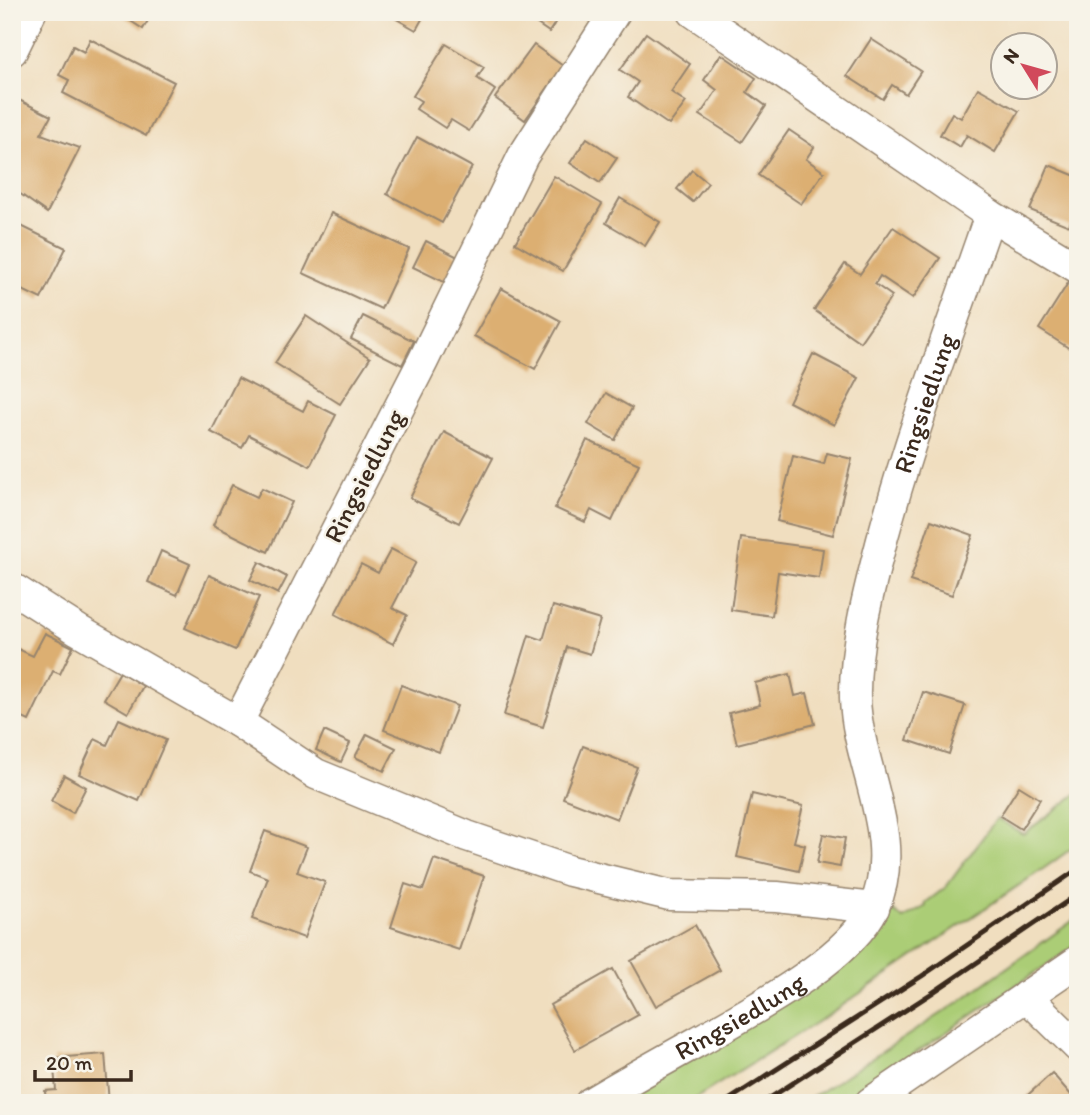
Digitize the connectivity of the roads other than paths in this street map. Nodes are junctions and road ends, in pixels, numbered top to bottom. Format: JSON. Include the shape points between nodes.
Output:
{"nodes":[{"id":1,"x":31,"y":12,"type":"edge"},
{"id":2,"x":615,"y":12,"type":"edge"},
{"id":3,"x":693,"y":12,"type":"edge"},
{"id":4,"x":733,"y":23,"type":"edge"},
{"id":5,"x":12,"y":51,"type":"edge"},
{"id":6,"x":990,"y":215,"type":"junction"},
{"id":7,"x":1078,"y":268,"type":"edge"},
{"id":8,"x":12,"y":588,"type":"edge"},
{"id":9,"x":239,"y":722,"type":"junction"},
{"id":10,"x":874,"y":908,"type":"junction"},
{"id":11,"x":1078,"y":961,"type":"edge"},
{"id":12,"x":1026,"y":996,"type":"junction"},
{"id":13,"x":1078,"y":1047,"type":"edge"},
{"id":14,"x":590,"y":1103,"type":"edge"},
{"id":15,"x":870,"y":1103,"type":"edge"}],
"edges":[{"from":1,"to":5,"type":"street"},
{"from":2,"to":9,"type":"street","name":"Ringsiedlung","via":[[523,156]]},
{"from":3,"to":4,"type":"street"},
{"from":4,"to":6,"type":"street"},
{"from":6,"to":7,"type":"street"},
{"from":6,"to":10,"type":"street","name":"Ringsiedlung","via":[[898,482],[867,597],[855,695],[884,848]]},
{"from":8,"to":9,"type":"street"},
{"from":9,"to":10,"type":"street","via":[[316,774],[467,836],[570,871],[669,895],[777,897]]},
{"from":10,"to":14,"type":"street","name":"Ringsiedlung","via":[[834,954],[799,979]]},
{"from":11,"to":12,"type":"street"},
{"from":12,"to":13,"type":"street"},
{"from":12,"to":15,"type":"street"}]}
